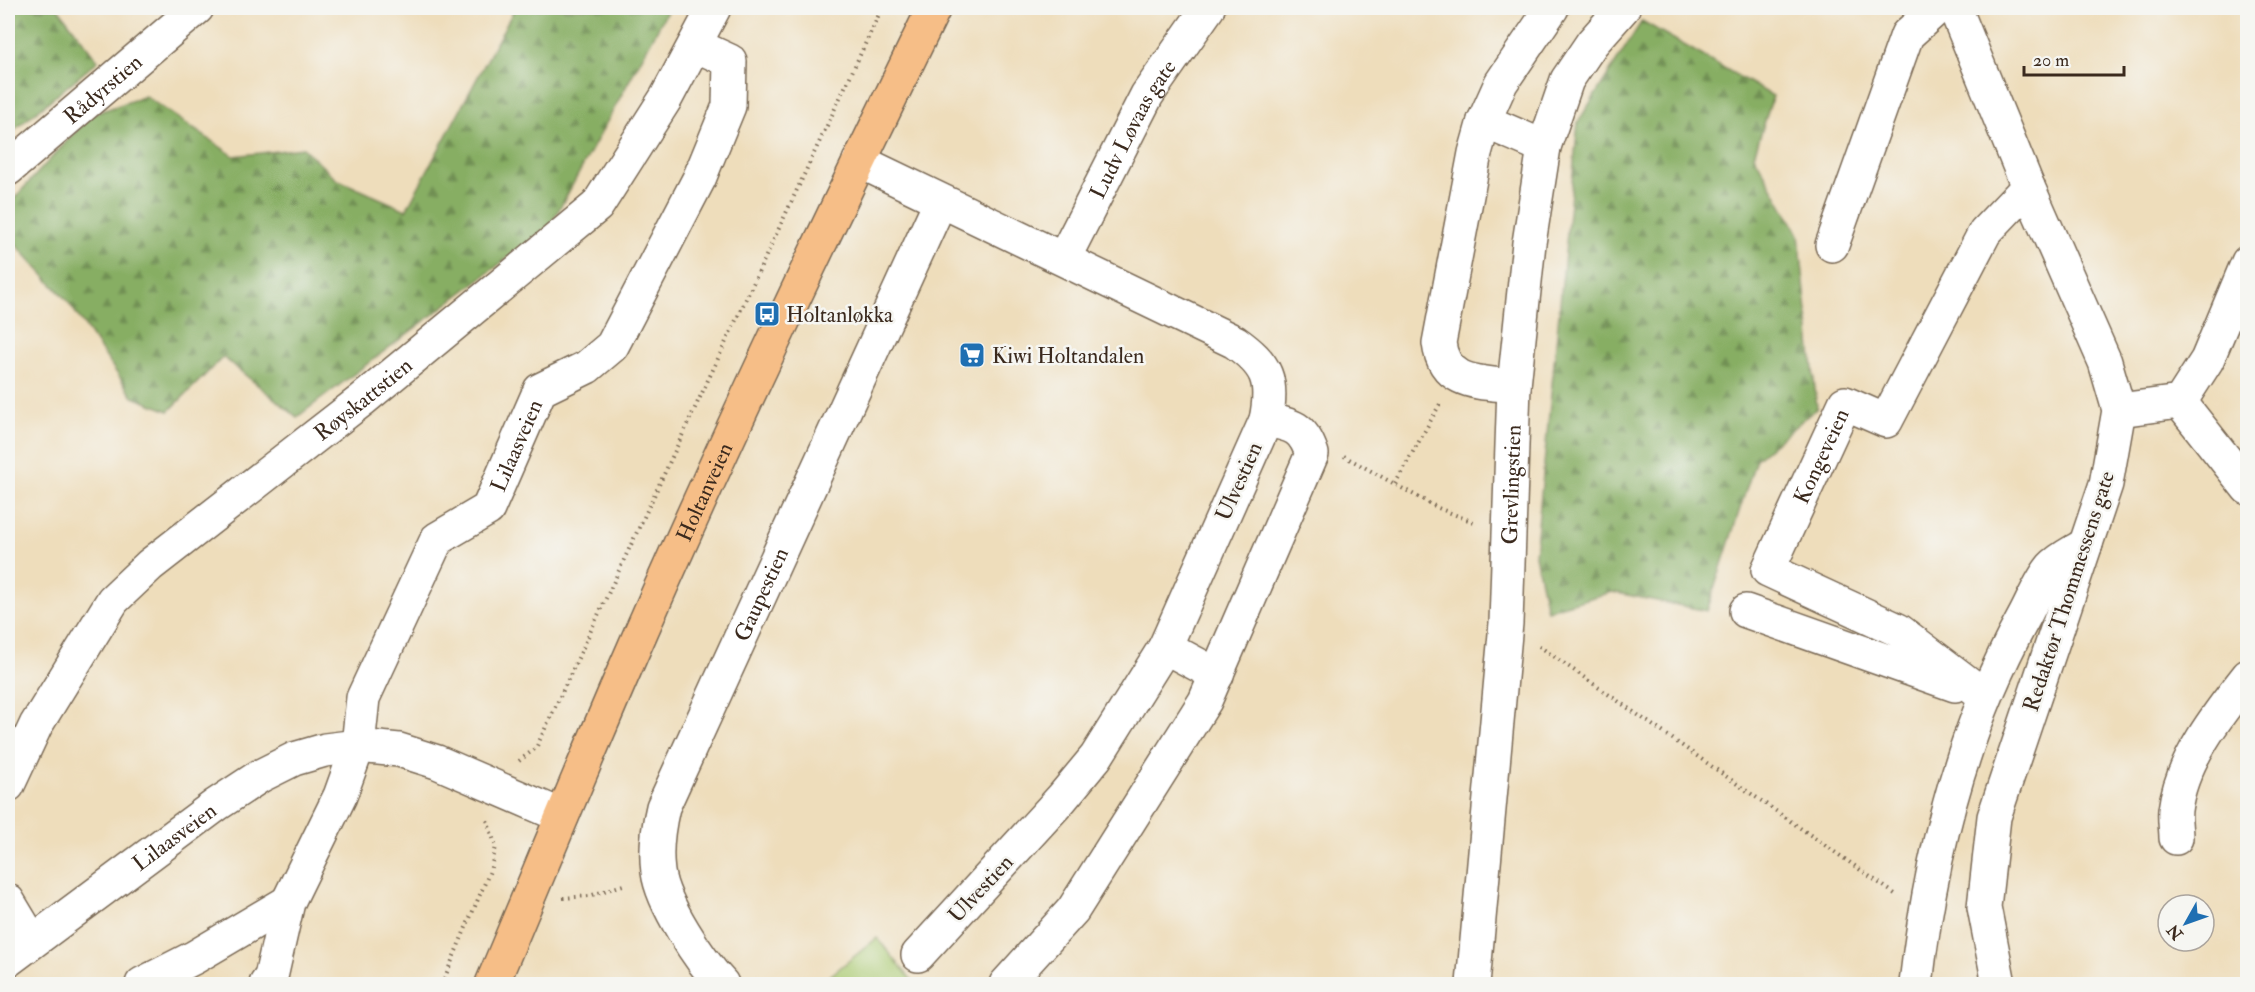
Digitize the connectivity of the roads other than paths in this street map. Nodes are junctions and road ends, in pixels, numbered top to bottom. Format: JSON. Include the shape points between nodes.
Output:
{"nodes":[{"id":1,"x":197,"y":8,"type":"edge"},
{"id":2,"x":714,"y":8,"type":"edge"},
{"id":3,"x":934,"y":8,"type":"edge"},
{"id":4,"x":1208,"y":8,"type":"edge"},
{"id":5,"x":1552,"y":8,"type":"edge"},
{"id":6,"x":1623,"y":8,"type":"edge"},
{"id":7,"x":1937,"y":8,"type":"edge"},
{"id":8,"x":1955,"y":8,"type":"edge"},
{"id":9,"x":695,"y":45,"type":"junction"},
{"id":10,"x":1484,"y":121,"type":"junction"},
{"id":11,"x":1544,"y":147,"type":"junction"},
{"id":12,"x":859,"y":160,"type":"junction"},
{"id":13,"x":8,"y":169,"type":"edge"},
{"id":14,"x":2028,"y":187,"type":"junction"},
{"id":15,"x":940,"y":202,"type":"junction"},
{"id":16,"x":1832,"y":245,"type":"dead end"},
{"id":17,"x":1064,"y":258,"type":"junction"},
{"id":18,"x":2247,"y":262,"type":"edge"},
{"id":19,"x":1514,"y":386,"type":"junction"},
{"id":20,"x":2180,"y":402,"type":"junction"},
{"id":21,"x":2119,"y":410,"type":"junction"},
{"id":22,"x":1266,"y":420,"type":"junction"},
{"id":23,"x":2247,"y":488,"type":"edge"},
{"id":24,"x":2086,"y":544,"type":"junction"},
{"id":25,"x":1746,"y":611,"type":"dead end"},
{"id":26,"x":1165,"y":647,"type":"junction"},
{"id":27,"x":1217,"y":675,"type":"junction"},
{"id":28,"x":2247,"y":676,"type":"edge"},
{"id":29,"x":1985,"y":696,"type":"junction"},
{"id":30,"x":358,"y":746,"type":"junction"},
{"id":31,"x":8,"y":784,"type":"edge"},
{"id":32,"x":562,"y":816,"type":"junction"},
{"id":33,"x":2176,"y":838,"type":"dead end"},
{"id":34,"x":8,"y":902,"type":"edge"},
{"id":35,"x":288,"y":902,"type":"junction"},
{"id":36,"x":20,"y":951,"type":"edge"},
{"id":37,"x":918,"y":954,"type":"dead end"},
{"id":38,"x":142,"y":984,"type":"edge"},
{"id":39,"x":266,"y":984,"type":"edge"},
{"id":40,"x":492,"y":984,"type":"edge"},
{"id":41,"x":722,"y":984,"type":"edge"},
{"id":42,"x":1006,"y":984,"type":"edge"},
{"id":43,"x":1473,"y":984,"type":"edge"},
{"id":44,"x":1916,"y":984,"type":"edge"},
{"id":45,"x":1999,"y":984,"type":"edge"}],
"edges":[{"from":1,"to":13,"type":"street","name":"Rådyrstien"},
{"from":2,"to":9,"type":"street","name":"Røyskattstien"},
{"from":3,"to":12,"type":"main road","name":"Holtanveien"},
{"from":4,"to":17,"type":"street","name":"Ludv Løvaas gate","via":[[1147,95]]},
{"from":5,"to":10,"type":"street","via":[[1501,83]]},
{"from":6,"to":11,"type":"street","name":"Grevlingstien","via":[[1567,80]]},
{"from":7,"to":16,"type":"street","via":[[1907,35]]},
{"from":8,"to":14,"type":"street","name":"Redaktør Thommessens gate"},
{"from":9,"to":30,"type":"street","name":"Lilaasveien","via":[[730,61],[729,106],[699,179],[612,346],[587,367],[540,390],[488,509],[437,539],[363,698]]},
{"from":9,"to":31,"type":"street","name":"Røyskattstien","via":[[597,206],[362,400],[150,565],[113,600],[36,725]]},
{"from":10,"to":11,"type":"street"},
{"from":10,"to":19,"type":"street","via":[[1442,332],[1441,359],[1467,380]]},
{"from":11,"to":19,"type":"street","name":"Grevlingstien"},
{"from":12,"to":15,"type":"street","name":"Ulvestien"},
{"from":12,"to":32,"type":"main road","name":"Holtanveien","via":[[698,507]]},
{"from":14,"to":21,"type":"street","name":"Redaktør Thommessens gate","via":[[2106,362]]},
{"from":14,"to":29,"type":"street","name":"Kongeveien","via":[[1984,232],[1886,421],[1845,403],[1768,570],[1898,630]]},
{"from":15,"to":17,"type":"street","name":"Ulvestien"},
{"from":15,"to":41,"type":"street","name":"Gaupestien","via":[[666,798],[657,837],[658,873],[689,940]]},
{"from":17,"to":22,"type":"street","name":"Ulvestien","via":[[1235,342],[1255,357],[1266,374],[1271,396]]},
{"from":18,"to":20,"type":"street","via":[[2206,360]]},
{"from":19,"to":43,"type":"street","name":"Grevlingstien","via":[[1506,623]]},
{"from":20,"to":21,"type":"street"},
{"from":20,"to":23,"type":"street"},
{"from":21,"to":24,"type":"street","name":"Redaktør Thommessens gate","via":[[2106,484]]},
{"from":22,"to":26,"type":"street","name":"Ulvestien"},
{"from":22,"to":27,"type":"street","via":[[1291,425],[1306,437],[1312,454]]},
{"from":24,"to":29,"type":"street","via":[[2053,566],[2002,657]]},
{"from":24,"to":45,"type":"street","name":"Redaktør Thommessens gate","via":[[1994,817],[1984,907]]},
{"from":25,"to":29,"type":"street"},
{"from":26,"to":27,"type":"street"},
{"from":26,"to":37,"type":"street","name":"Ulvestien","via":[[1096,756]]},
{"from":27,"to":42,"type":"street","via":[[1205,701],[1074,910]]},
{"from":28,"to":33,"type":"street","via":[[2218,714],[2187,770],[2175,810]]},
{"from":29,"to":44,"type":"street","via":[[1957,777],[1924,914]]},
{"from":30,"to":32,"type":"street","name":"Lilaasveien","via":[[399,750],[437,762]]},
{"from":30,"to":35,"type":"street","name":"Lilaasveien","via":[[340,796]]},
{"from":30,"to":36,"type":"street","name":"Lilaasveien","via":[[294,759],[260,776]]},
{"from":32,"to":40,"type":"main road","name":"Holtanveien"},
{"from":34,"to":36,"type":"street"},
{"from":35,"to":38,"type":"street"},
{"from":35,"to":39,"type":"street","name":"Lilaasveien","via":[[271,977]]}]}
